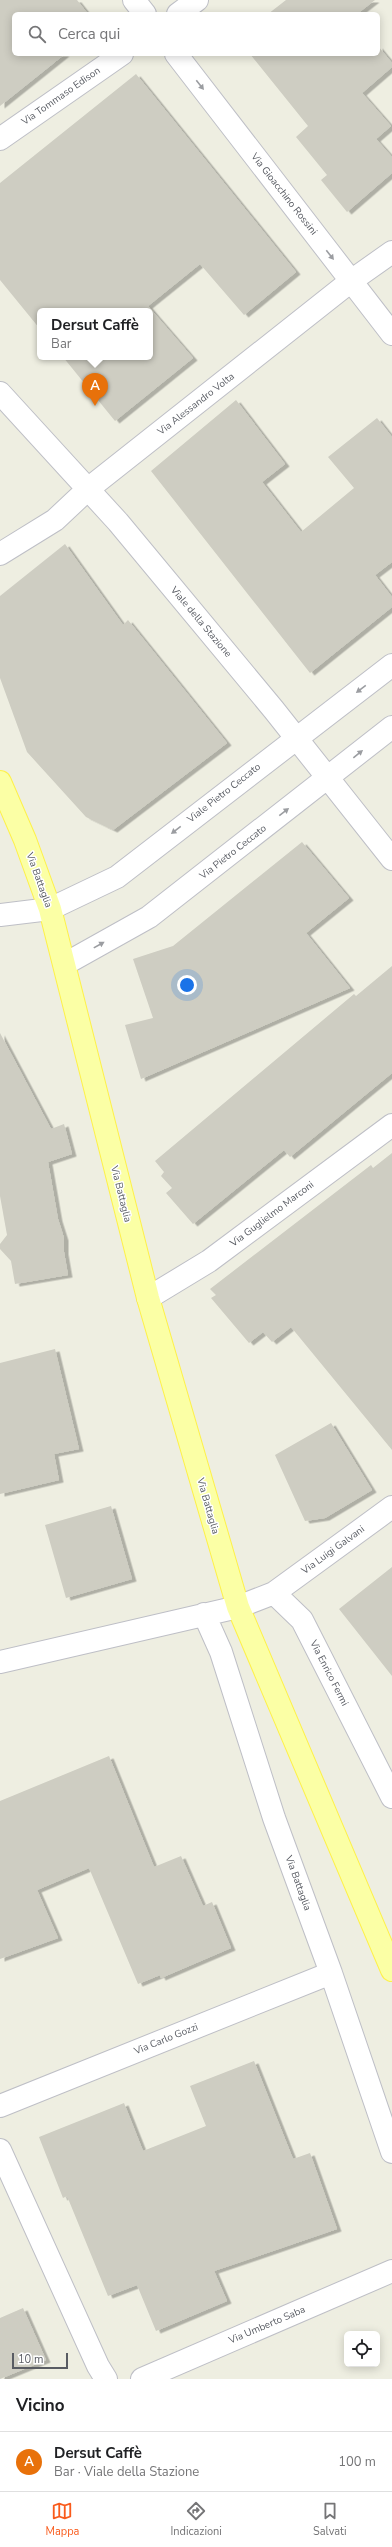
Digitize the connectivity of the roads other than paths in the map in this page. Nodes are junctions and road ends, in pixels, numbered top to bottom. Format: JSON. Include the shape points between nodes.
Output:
{"nodes":[{"id":1,"x":134,"y":0,"type":"edge"},
{"id":2,"x":197,"y":0,"type":"edge"},
{"id":3,"x":143,"y":12,"type":"edge"},
{"id":4,"x":181,"y":12,"type":"edge"},
{"id":5,"x":119,"y":56,"type":"edge"},
{"id":6,"x":178,"y":56,"type":"edge"},
{"id":7,"x":0,"y":139,"type":"edge"},
{"id":8,"x":392,"y":252,"type":"edge"},
{"id":9,"x":351,"y":281,"type":"junction"},
{"id":10,"x":392,"y":334,"type":"edge"},
{"id":11,"x":0,"y":393,"type":"edge"},
{"id":12,"x":88,"y":490,"type":"junction"},
{"id":13,"x":0,"y":554,"type":"edge"},
{"id":14,"x":392,"y":665,"type":"edge"},
{"id":15,"x":392,"y":727,"type":"edge"},
{"id":16,"x":296,"y":738,"type":"junction"},
{"id":17,"x":327,"y":778,"type":"junction"},
{"id":18,"x":0,"y":782,"type":"edge"},
{"id":19,"x":392,"y":859,"type":"edge"},
{"id":20,"x":50,"y":908,"type":"junction"},
{"id":21,"x":0,"y":915,"type":"edge"},
{"id":22,"x":65,"y":964,"type":"junction"},
{"id":23,"x":392,"y":1124,"type":"edge"},
{"id":24,"x":148,"y":1298,"type":"junction"},
{"id":25,"x":392,"y":1507,"type":"edge"},
{"id":26,"x":274,"y":1593,"type":"junction"},
{"id":27,"x":238,"y":1607,"type":"junction"},
{"id":28,"x":204,"y":1614,"type":"junction"},
{"id":29,"x":0,"y":1662,"type":"edge"},
{"id":30,"x":392,"y":1797,"type":"edge"},
{"id":31,"x":392,"y":1970,"type":"edge"},
{"id":32,"x":331,"y":1973,"type":"junction"},
{"id":33,"x":0,"y":2106,"type":"edge"},
{"id":34,"x":0,"y":2150,"type":"edge"},
{"id":35,"x":392,"y":2152,"type":"edge"},
{"id":36,"x":392,"y":2271,"type":"edge"},
{"id":37,"x":106,"y":2379,"type":"edge"},
{"id":38,"x":142,"y":2379,"type":"edge"}],
"edges":[{"from":1,"to":3,"type":"street"},
{"from":2,"to":4,"type":"street"},
{"from":5,"to":7,"type":"street","name":"Via Tommaso Edison"},
{"from":6,"to":9,"type":"street","name":"Via Gioacchino Rossini","one_way":true},
{"from":8,"to":9,"type":"street","name":"Via Alessandro Volta"},
{"from":9,"to":10,"type":"street","name":"Via Gioacchino Rossini"},
{"from":9,"to":12,"type":"street","name":"Via Alessandro Volta"},
{"from":11,"to":12,"type":"street","name":"Viale della Stazione"},
{"from":12,"to":13,"type":"street","name":"Via Alessandro Volta","via":[[56,520]]},
{"from":12,"to":16,"type":"street","name":"Viale della Stazione","via":[[123,528]]},
{"from":14,"to":16,"type":"street","name":"Viale Pietro Ceccato","one_way":true},
{"from":17,"to":15,"type":"street","name":"Via Pietro Ceccato","one_way":true},
{"from":16,"to":17,"type":"street","name":"Viale della Stazione"},
{"from":16,"to":20,"type":"street","name":"Viale Pietro Ceccato","one_way":true,"via":[[117,877]]},
{"from":17,"to":19,"type":"street","name":"Viale della Stazione"},
{"from":22,"to":17,"type":"street","name":"Via Pietro Ceccato","one_way":true,"via":[[149,917]]},
{"from":18,"to":20,"type":"main road","name":"Via Battaglia"},
{"from":20,"to":21,"type":"street","name":"Viale Pietro Ceccato"},
{"from":20,"to":22,"type":"main road","name":"Via Battaglia"},
{"from":22,"to":24,"type":"main road","name":"Via Battaglia"},
{"from":23,"to":24,"type":"street","name":"Via Guglielmo Marconi","via":[[209,1261]]},
{"from":24,"to":27,"type":"main road","name":"Via Battaglia"},
{"from":25,"to":26,"type":"street","name":"Via Luigi Galvani"},
{"from":26,"to":27,"type":"street"},
{"from":26,"to":30,"type":"street","name":"Via Enrico Fermi","via":[[302,1620]]},
{"from":27,"to":28,"type":"street"},
{"from":27,"to":31,"type":"main road","name":"Via Battaglia"},
{"from":28,"to":29,"type":"street"},
{"from":28,"to":32,"type":"street","name":"Via Battaglia","via":[[221,1652],[274,1818]]},
{"from":32,"to":33,"type":"street","name":"Via Carlo Gozzi"},
{"from":32,"to":35,"type":"street","name":"Via Battaglia"},
{"from":34,"to":37,"type":"street"},
{"from":36,"to":38,"type":"street","name":"Via Umberto Saba"}]}
